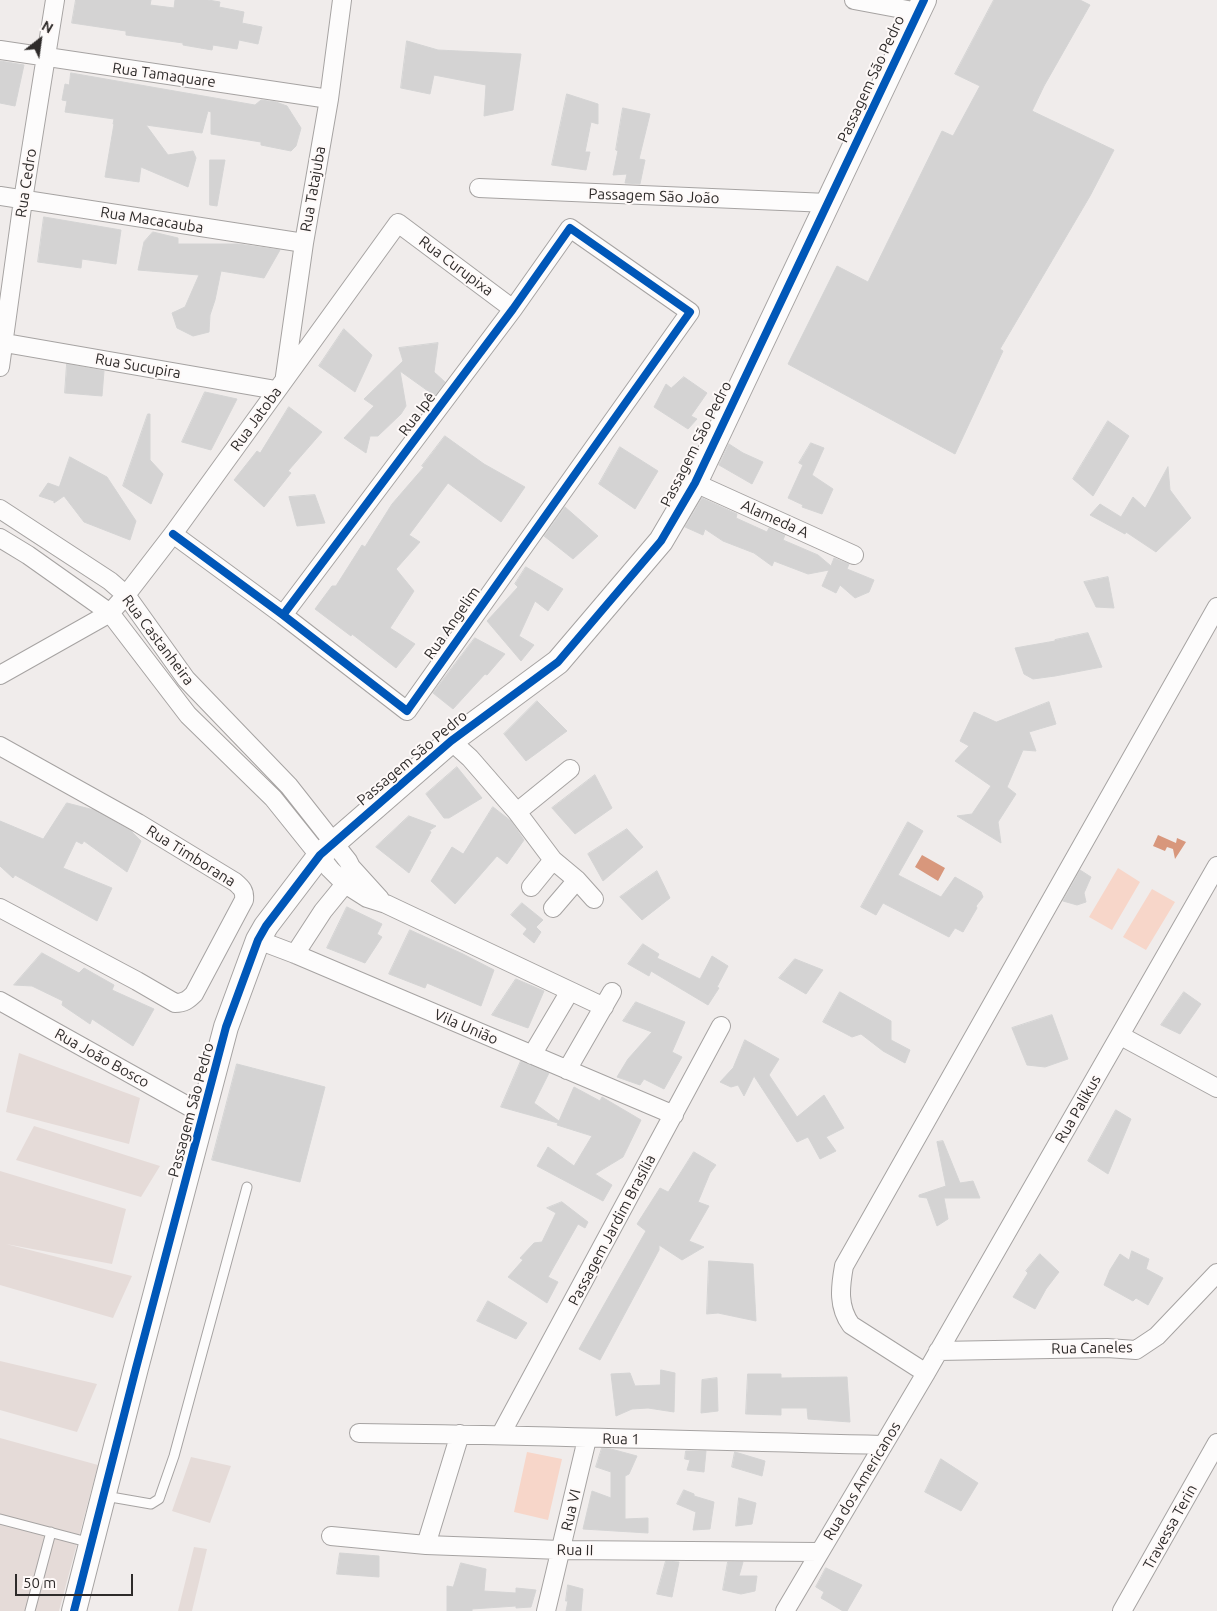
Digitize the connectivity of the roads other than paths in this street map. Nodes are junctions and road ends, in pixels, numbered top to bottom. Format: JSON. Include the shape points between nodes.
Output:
{"nodes":[{"id":1,"x":55,"y":0,"type":"edge"},
{"id":2,"x":342,"y":0,"type":"edge"},
{"id":3,"x":854,"y":0,"type":"edge"},
{"id":4,"x":921,"y":6,"type":"edge"},
{"id":5,"x":0,"y":50,"type":"edge"},
{"id":6,"x":46,"y":57,"type":"junction"},
{"id":7,"x":329,"y":99,"type":"junction"},
{"id":8,"x":479,"y":188,"type":"dead end"},
{"id":9,"x":0,"y":196,"type":"edge"},
{"id":10,"x":23,"y":200,"type":"junction"},
{"id":11,"x":828,"y":203,"type":"junction"},
{"id":12,"x":398,"y":223,"type":"joint"},
{"id":13,"x":304,"y":243,"type":"junction"},
{"id":14,"x":513,"y":309,"type":"junction"},
{"id":15,"x":690,"y":312,"type":"joint"},
{"id":16,"x":2,"y":343,"type":"edge"},
{"id":17,"x":0,"y":367,"type":"edge"},
{"id":18,"x":280,"y":384,"type":"junction"},
{"id":19,"x":695,"y":483,"type":"junction"},
{"id":20,"x":0,"y":508,"type":"edge"},
{"id":21,"x":173,"y":534,"type":"junction"},
{"id":22,"x":0,"y":538,"type":"edge"},
{"id":23,"x":854,"y":555,"type":"dead end"},
{"id":24,"x":126,"y":595,"type":"junction"},
{"id":25,"x":1217,"y":607,"type":"edge"},
{"id":26,"x":110,"y":613,"type":"junction"},
{"id":27,"x":282,"y":615,"type":"junction"},
{"id":28,"x":0,"y":675,"type":"edge"},
{"id":29,"x":451,"y":741,"type":"junction"},
{"id":30,"x":0,"y":746,"type":"edge"},
{"id":31,"x":570,"y":769,"type":"dead end"},
{"id":32,"x":290,"y":786,"type":"junction"},
{"id":33,"x":273,"y":798,"type":"junction"},
{"id":34,"x":517,"y":812,"type":"junction"},
{"id":35,"x":327,"y":849,"type":"junction"},
{"id":36,"x":553,"y":860,"type":"junction"},
{"id":37,"x":1217,"y":866,"type":"edge"},
{"id":38,"x":577,"y":880,"type":"junction"},
{"id":39,"x":345,"y":884,"type":"junction"},
{"id":40,"x":531,"y":888,"type":"dead end"},
{"id":41,"x":594,"y":899,"type":"dead end"},
{"id":42,"x":386,"y":904,"type":"junction"},
{"id":43,"x":0,"y":908,"type":"edge"},
{"id":44,"x":553,"y":908,"type":"dead end"},
{"id":45,"x":258,"y":940,"type":"junction"},
{"id":46,"x":295,"y":954,"type":"junction"},
{"id":47,"x":570,"y":991,"type":"junction"},
{"id":48,"x":0,"y":1001,"type":"edge"},
{"id":49,"x":721,"y":1026,"type":"dead end"},
{"id":50,"x":1121,"y":1036,"type":"junction"},
{"id":51,"x":532,"y":1055,"type":"junction"},
{"id":52,"x":567,"y":1070,"type":"junction"},
{"id":53,"x":1217,"y":1088,"type":"edge"},
{"id":54,"x":204,"y":1115,"type":"junction"},
{"id":55,"x":674,"y":1115,"type":"junction"},
{"id":56,"x":247,"y":1187,"type":"dead end"},
{"id":57,"x":1217,"y":1273,"type":"edge"},
{"id":58,"x":938,"y":1351,"type":"junction"},
{"id":59,"x":926,"y":1373,"type":"junction"},
{"id":60,"x":359,"y":1433,"type":"dead end"},
{"id":61,"x":460,"y":1434,"type":"junction"},
{"id":62,"x":501,"y":1434,"type":"junction"},
{"id":63,"x":587,"y":1438,"type":"junction"},
{"id":64,"x":1217,"y":1443,"type":"edge"},
{"id":65,"x":882,"y":1445,"type":"junction"},
{"id":66,"x":103,"y":1496,"type":"junction"},
{"id":67,"x":0,"y":1519,"type":"edge"},
{"id":68,"x":50,"y":1532,"type":"junction"},
{"id":69,"x":331,"y":1536,"type":"dead end"},
{"id":70,"x":91,"y":1543,"type":"junction"},
{"id":71,"x":426,"y":1545,"type":"junction"},
{"id":72,"x":562,"y":1550,"type":"junction"},
{"id":73,"x":819,"y":1552,"type":"junction"},
{"id":74,"x":30,"y":1611,"type":"edge"},
{"id":75,"x":74,"y":1611,"type":"edge"},
{"id":76,"x":546,"y":1611,"type":"edge"},
{"id":77,"x":785,"y":1611,"type":"edge"},
{"id":78,"x":1122,"y":1611,"type":"edge"}],
"edges":[{"from":1,"to":6,"type":"street","name":"Rua Cedro"},
{"from":2,"to":7,"type":"street","name":"Rua Tatajuba"},
{"from":3,"to":4,"type":"street"},
{"from":4,"to":11,"type":"street","name":"Passagem São Pedro"},
{"from":5,"to":6,"type":"street","name":"Rua Tamaquare"},
{"from":6,"to":7,"type":"street","name":"Rua Tamaquare"},
{"from":6,"to":10,"type":"street","name":"Rua Cedro"},
{"from":7,"to":13,"type":"street","name":"Rua Tatajuba"},
{"from":8,"to":11,"type":"street","name":"Passagem São João"},
{"from":9,"to":10,"type":"street","name":"Rua Macacauba"},
{"from":10,"to":13,"type":"street","name":"Rua Macacauba"},
{"from":10,"to":16,"type":"street","name":"Rua Cedro"},
{"from":11,"to":19,"type":"street","name":"Passagem São Pedro","via":[[740,401]]},
{"from":12,"to":14,"type":"street","name":"Rua Curupixa"},
{"from":12,"to":18,"type":"street","name":"Rua Jatoba"},
{"from":13,"to":18,"type":"street","name":"Rua Tatajuba"},
{"from":14,"to":15,"type":"street","name":"Rua Ipê","via":[[570,228]]},
{"from":14,"to":27,"type":"street","name":"Rua Ipê"},
{"from":15,"to":27,"type":"street","name":"Rua Angelim","via":[[407,711]]},
{"from":16,"to":17,"type":"street","name":"Rua Cedro"},
{"from":16,"to":18,"type":"street","name":"Rua Sucupira"},
{"from":18,"to":21,"type":"street","name":"Rua Jatoba"},
{"from":19,"to":23,"type":"street","name":"Alameda A"},
{"from":19,"to":29,"type":"street","name":"Passagem São Pedro","via":[[661,541],[558,662]]},
{"from":20,"to":24,"type":"street","name":"Rua Castanheira"},
{"from":21,"to":24,"type":"street","name":"Rua Jatoba"},
{"from":21,"to":27,"type":"street","name":"Rua Angelim"},
{"from":22,"to":26,"type":"street","name":"Rua Castanheira"},
{"from":24,"to":26,"type":"street","name":"Rua Jatoba"},
{"from":24,"to":32,"type":"street","name":"Rua Castanheira","via":[[186,679]]},
{"from":25,"to":59,"type":"street","via":[[844,1266],[841,1304],[851,1325]]},
{"from":26,"to":28,"type":"street","name":"Rua Jatoba"},
{"from":26,"to":33,"type":"street","name":"Rua Castanheira","via":[[188,715]]},
{"from":29,"to":34,"type":"street"},
{"from":29,"to":35,"type":"street","name":"Passagem São Pedro"},
{"from":30,"to":43,"type":"street","name":"Rua Timborana","via":[[138,823],[235,882],[245,894],[194,994],[181,1003],[175,1003]]},
{"from":31,"to":34,"type":"street"},
{"from":32,"to":33,"type":"street"},
{"from":32,"to":35,"type":"street","name":"Rua Castanheira"},
{"from":33,"to":35,"type":"street","name":"Rua Castanheira"},
{"from":34,"to":36,"type":"street"},
{"from":35,"to":39,"type":"street","via":[[330,869]]},
{"from":35,"to":42,"type":"street","via":[[348,861]]},
{"from":35,"to":45,"type":"street","name":"Passagem São Pedro"},
{"from":36,"to":38,"type":"street"},
{"from":36,"to":40,"type":"street"},
{"from":37,"to":50,"type":"street","name":"Rua Palikus"},
{"from":38,"to":41,"type":"street"},
{"from":38,"to":44,"type":"street"},
{"from":39,"to":42,"type":"street"},
{"from":39,"to":46,"type":"street"},
{"from":42,"to":47,"type":"street"},
{"from":45,"to":46,"type":"street","name":"Vila União"},
{"from":45,"to":54,"type":"street","name":"Passagem São Pedro","via":[[226,1027]]},
{"from":46,"to":51,"type":"street","name":"Vila União"},
{"from":47,"to":51,"type":"street"},
{"from":47,"to":52,"type":"street","via":[[608,1000]]},
{"from":48,"to":54,"type":"street","name":"Rua João Bosco"},
{"from":49,"to":55,"type":"street","name":"Passagem Jardim Brasília"},
{"from":50,"to":53,"type":"street"},
{"from":50,"to":58,"type":"street","name":"Rua Palikus"},
{"from":51,"to":52,"type":"street","name":"Vila União"},
{"from":52,"to":55,"type":"street","name":"Vila União"},
{"from":54,"to":66,"type":"street","name":"Passagem São Pedro"},
{"from":55,"to":62,"type":"street","name":"Passagem Jardim Brasília"},
{"from":56,"to":66,"type":"lane","via":[[174,1456],[159,1499],[151,1504]]},
{"from":57,"to":58,"type":"street","name":"Rua Caneles","via":[[1157,1336],[1136,1350]]},
{"from":58,"to":59,"type":"street","name":"Rua dos Americanos"},
{"from":59,"to":65,"type":"street","name":"Rua dos Americanos"},
{"from":60,"to":61,"type":"street","name":"Rua 1"},
{"from":61,"to":62,"type":"street","name":"Rua 1"},
{"from":61,"to":71,"type":"street"},
{"from":62,"to":63,"type":"street","name":"Rua 1"},
{"from":63,"to":65,"type":"street","name":"Rua 1"},
{"from":63,"to":72,"type":"street","name":"Rua VI"},
{"from":64,"to":78,"type":"street","name":"Travessa Terin"},
{"from":65,"to":73,"type":"street","name":"Rua dos Americanos"},
{"from":66,"to":70,"type":"street","name":"Passagem São Pedro"},
{"from":67,"to":68,"type":"lane"},
{"from":68,"to":70,"type":"lane"},
{"from":68,"to":74,"type":"lane"},
{"from":69,"to":71,"type":"street","name":"Rua II"},
{"from":70,"to":75,"type":"street","name":"Passagem São Pedro"},
{"from":71,"to":72,"type":"street","name":"Rua II"},
{"from":72,"to":73,"type":"street","name":"Rua II"},
{"from":72,"to":76,"type":"street","name":"Rua VI"},
{"from":73,"to":77,"type":"street","name":"Rua dos Americanos"}]}
